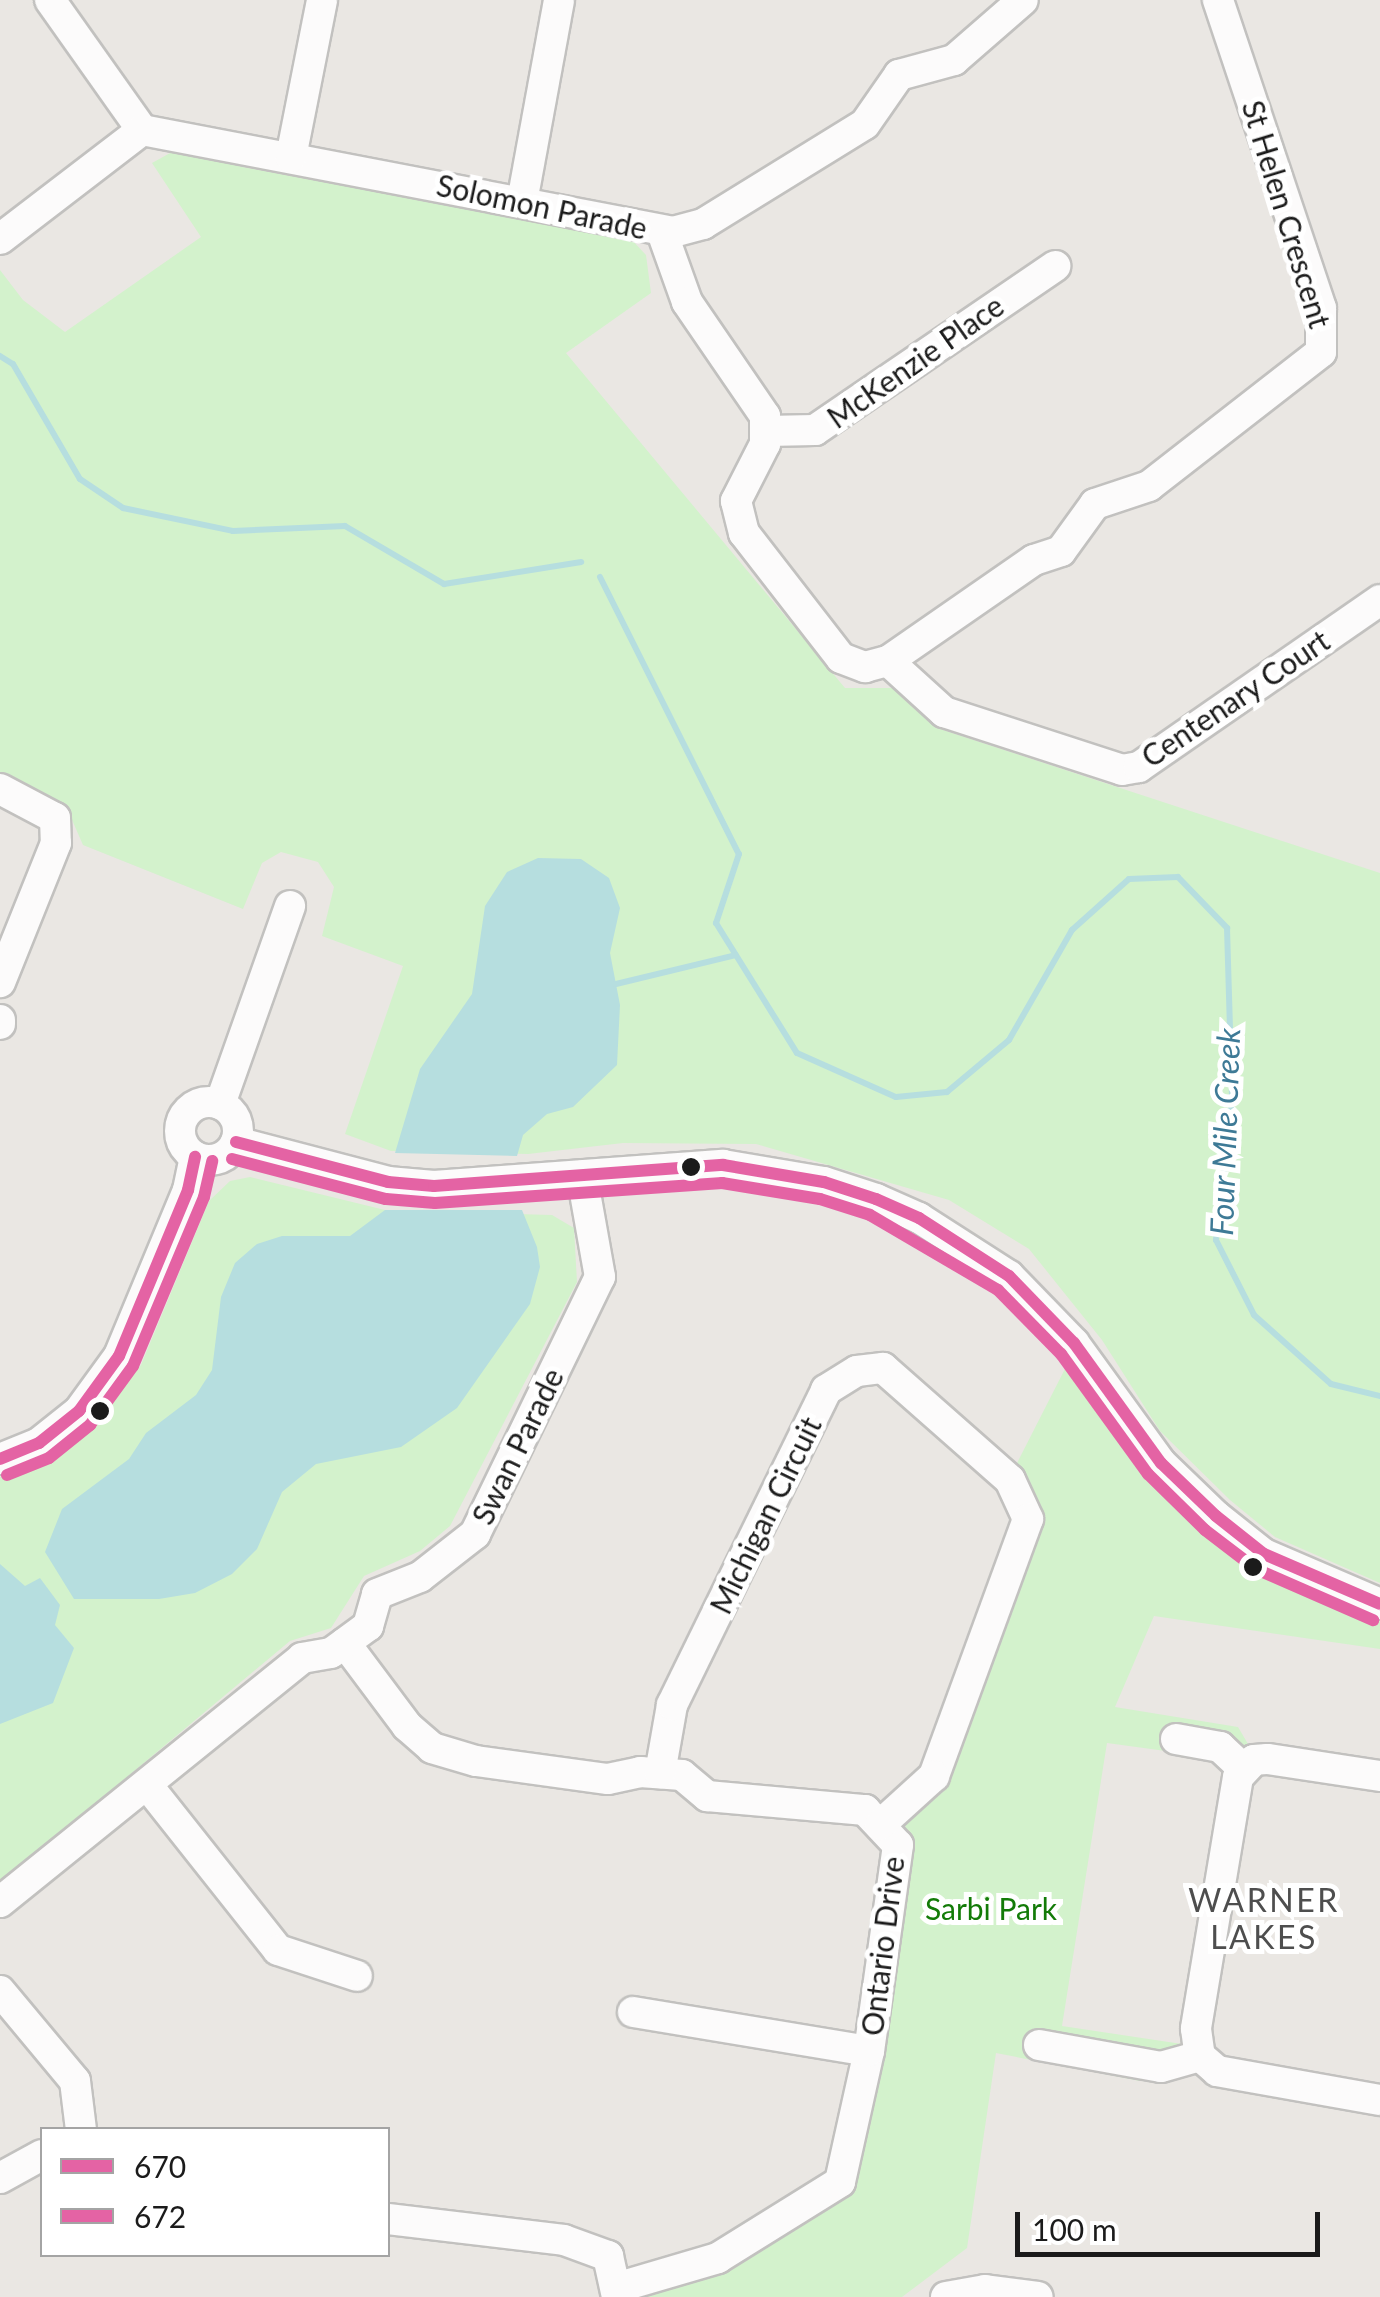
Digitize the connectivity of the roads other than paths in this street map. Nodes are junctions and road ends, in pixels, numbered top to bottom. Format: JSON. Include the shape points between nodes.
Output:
{"nodes":[{"id":1,"x":50,"y":0,"type":"edge"},
{"id":2,"x":322,"y":0,"type":"edge"},
{"id":3,"x":558,"y":0,"type":"edge"},
{"id":4,"x":1022,"y":0,"type":"edge"},
{"id":5,"x":1218,"y":0,"type":"edge"},
{"id":6,"x":142,"y":130,"type":"junction"},
{"id":7,"x":291,"y":156,"type":"junction"},
{"id":8,"x":522,"y":202,"type":"junction"},
{"id":9,"x":676,"y":231,"type":"junction"},
{"id":10,"x":0,"y":239,"type":"edge"},
{"id":11,"x":1055,"y":266,"type":"dead end"},
{"id":12,"x":767,"y":432,"type":"junction"},
{"id":13,"x":1380,"y":600,"type":"edge"},
{"id":14,"x":898,"y":655,"type":"junction"},
{"id":15,"x":0,"y":789,"type":"edge"},
{"id":16,"x":290,"y":906,"type":"dead end"},
{"id":17,"x":0,"y":982,"type":"edge"},
{"id":18,"x":220,"y":1104,"type":"junction"},
{"id":19,"x":236,"y":1142,"type":"junction"},
{"id":20,"x":194,"y":1157,"type":"junction"},
{"id":21,"x":582,"y":1176,"type":"junction"},
{"id":22,"x":0,"y":1459,"type":"edge"},
{"id":23,"x":1380,"y":1604,"type":"edge"},
{"id":24,"x":346,"y":1644,"type":"junction"},
{"id":25,"x":1176,"y":1739,"type":"dead end"},
{"id":26,"x":1244,"y":1769,"type":"junction"},
{"id":27,"x":660,"y":1773,"type":"junction"},
{"id":28,"x":1380,"y":1776,"type":"edge"},
{"id":29,"x":148,"y":1786,"type":"junction"},
{"id":30,"x":880,"y":1826,"type":"junction"},
{"id":31,"x":0,"y":1902,"type":"edge"},
{"id":32,"x":356,"y":1976,"type":"dead end"},
{"id":33,"x":0,"y":1991,"type":"edge"},
{"id":34,"x":633,"y":2012,"type":"dead end"},
{"id":35,"x":1039,"y":2045,"type":"dead end"},
{"id":36,"x":869,"y":2051,"type":"junction"},
{"id":37,"x":1200,"y":2056,"type":"junction"},
{"id":38,"x":1380,"y":2100,"type":"edge"},
{"id":39,"x":81,"y":2127,"type":"edge"},
{"id":40,"x":40,"y":2156,"type":"edge"},
{"id":41,"x":0,"y":2178,"type":"edge"},
{"id":42,"x":390,"y":2219,"type":"edge"},
{"id":43,"x":616,"y":2292,"type":"edge"},
{"id":44,"x":946,"y":2297,"type":"edge"},
{"id":45,"x":1038,"y":2297,"type":"edge"}],
"edges":[{"from":1,"to":6,"type":"street"},
{"from":2,"to":7,"type":"street"},
{"from":3,"to":8,"type":"street"},
{"from":4,"to":9,"type":"street","name":"Solomon Parade","via":[[954,60],[899,75],[865,124]]},
{"from":5,"to":14,"type":"street","name":"St Helen Crescent","via":[[1321,308],[1321,352],[1149,486],[1095,504],[1061,551],[1034,560]]},
{"from":6,"to":7,"type":"street","name":"Solomon Parade"},
{"from":6,"to":10,"type":"street"},
{"from":7,"to":8,"type":"street","name":"Solomon Parade"},
{"from":8,"to":9,"type":"street","name":"Solomon Parade"},
{"from":9,"to":12,"type":"street","via":[[676,280],[765,416]]},
{"from":11,"to":12,"type":"street","name":"McKenzie Place","via":[[815,430]]},
{"from":12,"to":14,"type":"street","via":[[736,501],[744,533],[841,658],[865,668]]},
{"from":13,"to":14,"type":"street","name":"Centenary Court","via":[[1139,767],[1104,768],[944,712]]},
{"from":15,"to":17,"type":"street","via":[[55,818],[56,843]]},
{"from":16,"to":18,"type":"street"},
{"from":18,"to":19,"type":"street","via":[[234,1116]]},
{"from":18,"to":20,"type":"street","via":[[197,1104],[184,1115],[181,1142]]},
{"from":19,"to":20,"type":"street","via":[[214,1160]]},
{"from":19,"to":21,"type":"street","via":[[388,1182],[523,1183]]},
{"from":20,"to":22,"type":"street","via":[[188,1190],[119,1356],[79,1412],[39,1443]]},
{"from":21,"to":23,"type":"street","via":[[677,1166],[771,1171],[824,1182],[920,1218],[996,1266],[1042,1308],[1161,1463],[1216,1516],[1264,1554]]},
{"from":21,"to":24,"type":"street","name":"Swan Parade","via":[[600,1276],[475,1534],[420,1577],[377,1594],[368,1626]]},
{"from":24,"to":27,"type":"street","name":"Ontario Drive","via":[[407,1726],[432,1748],[476,1761],[608,1778]]},
{"from":24,"to":29,"type":"street","via":[[302,1658]]},
{"from":25,"to":26,"type":"street","via":[[1220,1747]]},
{"from":26,"to":28,"type":"street","via":[[1267,1759]]},
{"from":26,"to":37,"type":"street","via":[[1234,1785],[1196,2029]]},
{"from":27,"to":30,"type":"street","name":"Ontario Drive","via":[[682,1774],[707,1796],[865,1810]]},
{"from":27,"to":30,"type":"street","name":"Michigan Circuit","via":[[672,1705],[826,1390],[857,1371],[883,1368],[1010,1480],[1028,1519],[934,1776]]},
{"from":29,"to":31,"type":"street"},
{"from":29,"to":32,"type":"street","via":[[278,1950]]},
{"from":30,"to":36,"type":"street","name":"Ontario Drive","via":[[898,1846]]},
{"from":33,"to":39,"type":"street","via":[[75,2081]]},
{"from":34,"to":36,"type":"street"},
{"from":35,"to":37,"type":"street","via":[[1161,2067]]},
{"from":36,"to":43,"type":"street","name":"Ontario Drive","via":[[840,2182],[718,2258]]},
{"from":37,"to":38,"type":"street","via":[[1217,2070]]},
{"from":40,"to":41,"type":"street"},
{"from":42,"to":43,"type":"street","via":[[564,2240],[608,2256]]},
{"from":44,"to":45,"type":"street","via":[[985,2290]]}]}
